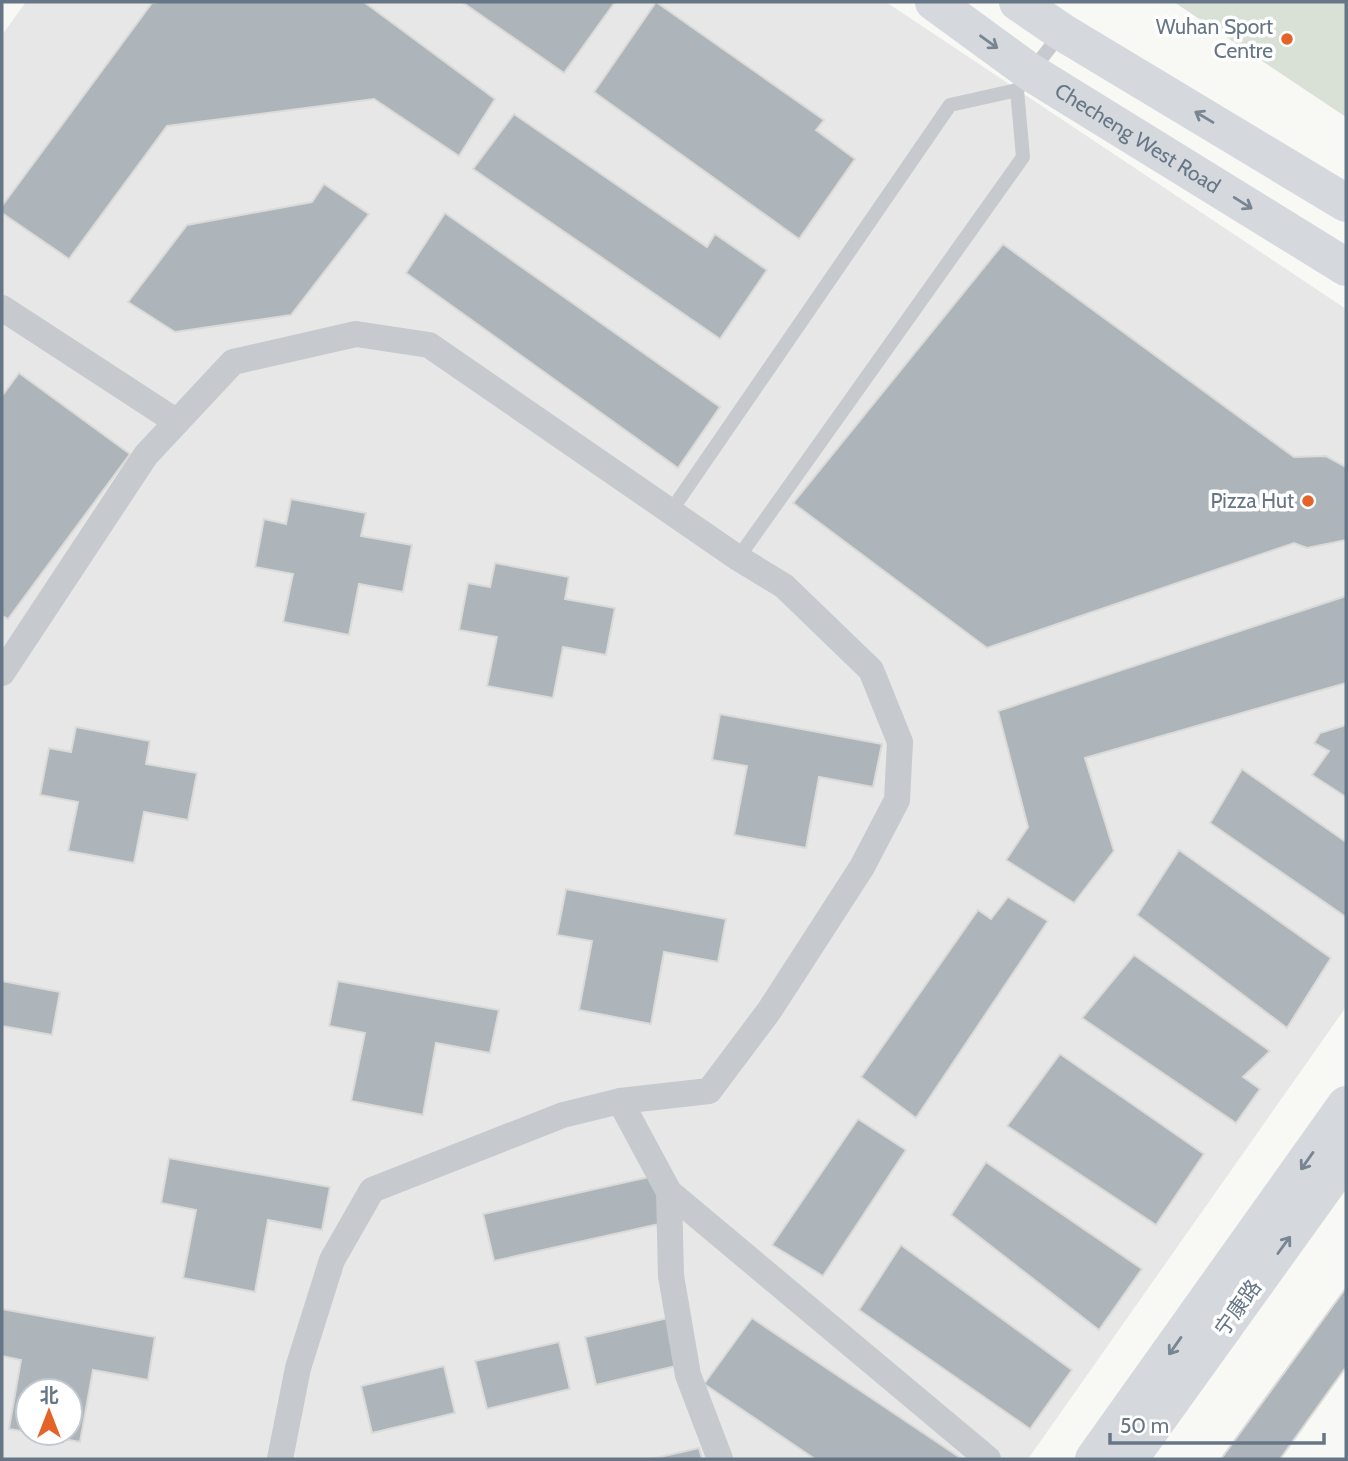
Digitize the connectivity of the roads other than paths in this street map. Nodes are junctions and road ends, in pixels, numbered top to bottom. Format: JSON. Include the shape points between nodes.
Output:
{"nodes":[{"id":1,"x":934,"y":2,"type":"edge"},
{"id":2,"x":1018,"y":2,"type":"edge"},
{"id":3,"x":1062,"y":32,"type":"junction"},
{"id":4,"x":1023,"y":81,"type":"junction"},
{"id":5,"x":1346,"y":203,"type":"edge"},
{"id":6,"x":1346,"y":267,"type":"edge"},
{"id":7,"x":2,"y":308,"type":"edge"},
{"id":8,"x":177,"y":422,"type":"junction"},
{"id":9,"x":671,"y":510,"type":"junction"},
{"id":10,"x":738,"y":558,"type":"junction"},
{"id":11,"x":2,"y":673,"type":"edge"},
{"id":12,"x":620,"y":1101,"type":"junction"},
{"id":13,"x":1346,"y":1105,"type":"edge"},
{"id":14,"x":1346,"y":1157,"type":"edge"},
{"id":15,"x":669,"y":1192,"type":"junction"},
{"id":16,"x":280,"y":1459,"type":"edge"},
{"id":17,"x":720,"y":1459,"type":"edge"},
{"id":18,"x":988,"y":1459,"type":"edge"},
{"id":19,"x":1094,"y":1459,"type":"edge"},
{"id":20,"x":1129,"y":1459,"type":"edge"}],
"edges":[{"from":1,"to":4,"type":"main road","name":"Checheng West Road","one_way":true},
{"from":2,"to":3,"type":"main road"},
{"from":3,"to":4,"type":"lane"},
{"from":5,"to":3,"type":"main road","one_way":true},
{"from":4,"to":6,"type":"main road","name":"Checheng West Road","one_way":true},
{"from":4,"to":9,"type":"lane","via":[[950,105]]},
{"from":4,"to":10,"type":"lane","via":[[1023,157]]},
{"from":7,"to":8,"type":"street"},
{"from":8,"to":9,"type":"street","via":[[233,362],[356,334],[429,345]]},
{"from":8,"to":11,"type":"street","via":[[146,455]]},
{"from":9,"to":10,"type":"street"},
{"from":10,"to":12,"type":"street","via":[[784,586],[871,670],[900,742],[897,800],[862,867],[769,1011],[709,1091]]},
{"from":12,"to":15,"type":"street"},
{"from":12,"to":16,"type":"street","via":[[563,1115],[372,1190],[332,1261],[298,1368]]},
{"from":13,"to":19,"type":"main road","one_way":true},
{"from":20,"to":14,"type":"main road","name":"宁康路","one_way":true},
{"from":15,"to":17,"type":"street","via":[[671,1276],[688,1375]]},
{"from":15,"to":18,"type":"street"}]}
